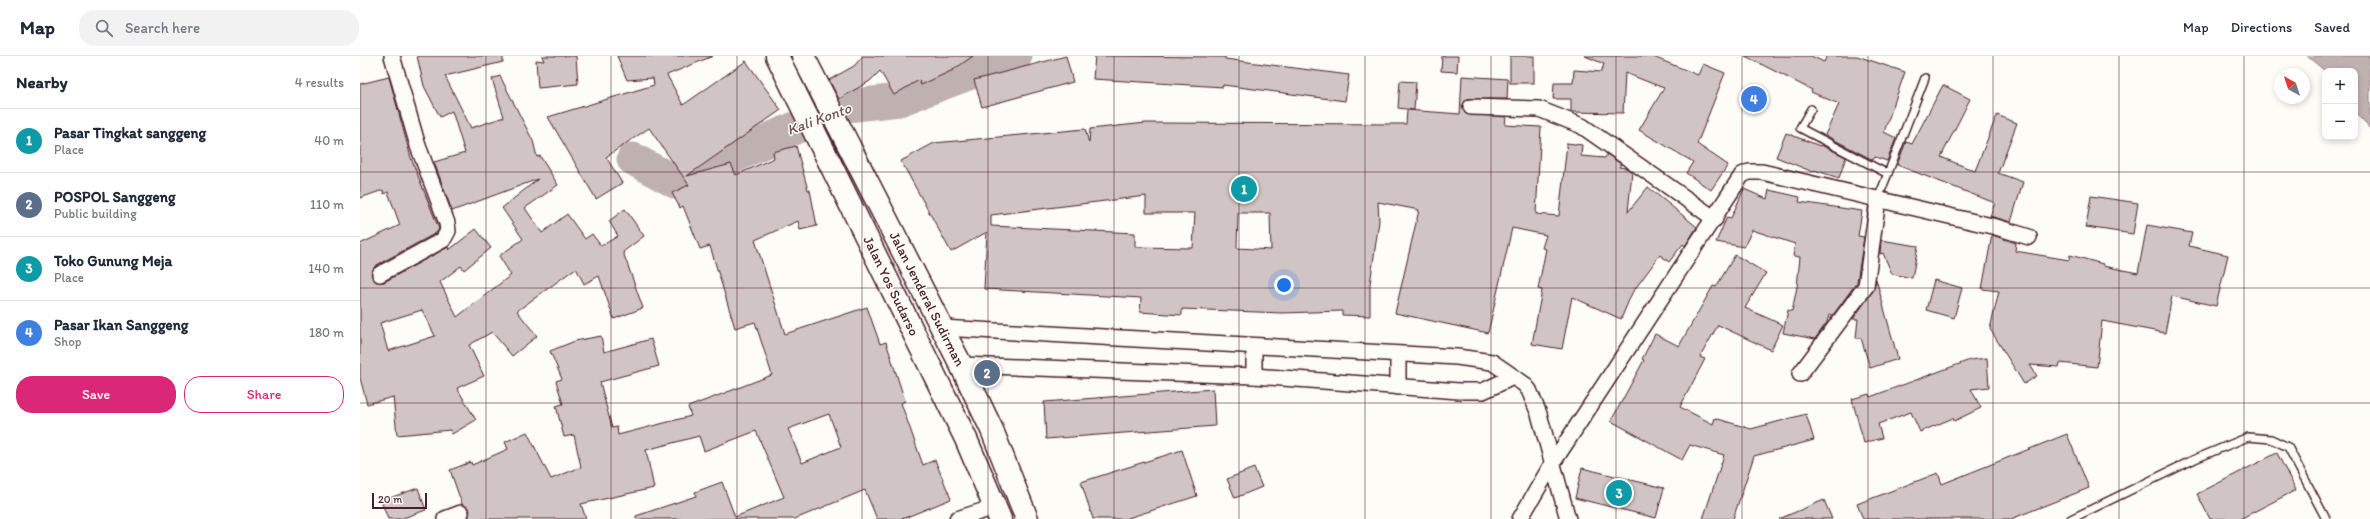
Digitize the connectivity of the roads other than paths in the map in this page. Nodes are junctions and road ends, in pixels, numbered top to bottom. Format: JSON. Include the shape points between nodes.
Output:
{"nodes":[{"id":1,"x":392,"y":56,"type":"edge"},
{"id":2,"x":777,"y":56,"type":"edge"},
{"id":3,"x":803,"y":56,"type":"edge"},
{"id":4,"x":1924,"y":78,"type":"dead end"},
{"id":5,"x":1471,"y":108,"type":"dead end"},
{"id":6,"x":1811,"y":109,"type":"dead end"},
{"id":7,"x":1888,"y":174,"type":"junction"},
{"id":8,"x":1878,"y":199,"type":"junction"},
{"id":9,"x":1715,"y":219,"type":"junction"},
{"id":10,"x":2029,"y":237,"type":"dead end"},
{"id":11,"x":380,"y":274,"type":"dead end"},
{"id":12,"x":942,"y":328,"type":"junction"},
{"id":13,"x":1254,"y":347,"type":"junction"},
{"id":14,"x":1398,"y":355,"type":"junction"},
{"id":15,"x":962,"y":365,"type":"junction"},
{"id":16,"x":1800,"y":374,"type":"dead end"},
{"id":17,"x":1254,"y":376,"type":"junction"},
{"id":18,"x":1513,"y":377,"type":"junction"},
{"id":19,"x":1398,"y":387,"type":"junction"},
{"id":20,"x":1552,"y":464,"type":"junction"},
{"id":21,"x":461,"y":513,"type":"dead end"},
{"id":22,"x":998,"y":513,"type":"edge"},
{"id":23,"x":445,"y":519,"type":"edge"},
{"id":24,"x":957,"y":519,"type":"edge"},
{"id":25,"x":1027,"y":519,"type":"edge"},
{"id":26,"x":1520,"y":519,"type":"edge"},
{"id":27,"x":1568,"y":519,"type":"edge"},
{"id":28,"x":2071,"y":519,"type":"edge"},
{"id":29,"x":2326,"y":519,"type":"edge"}],
"edges":[{"from":1,"to":11,"type":"street","via":[[418,146],[448,231],[443,240]]},
{"from":2,"to":22,"type":"highway","name":"Jalan Yos Sudarso","via":[[966,438]]},
{"from":3,"to":12,"type":"highway","name":"Jalan Jenderal Sudirman"},
{"from":4,"to":7,"type":"lane"},
{"from":5,"to":9,"type":"street","via":[[1539,109],[1582,126]]},
{"from":6,"to":7,"type":"lane","via":[[1800,128]]},
{"from":7,"to":8,"type":"lane"},
{"from":8,"to":9,"type":"street","via":[[1762,172],[1749,172],[1739,179]]},
{"from":8,"to":10,"type":"street"},
{"from":8,"to":16,"type":"street","via":[[1866,286]]},
{"from":9,"to":20,"type":"street"},
{"from":12,"to":13,"type":"street"},
{"from":12,"to":15,"type":"highway","name":"Jalan Jenderal Sudirman"},
{"from":13,"to":14,"type":"street"},
{"from":13,"to":17,"type":"street"},
{"from":14,"to":18,"type":"street","via":[[1492,362]]},
{"from":14,"to":19,"type":"street"},
{"from":15,"to":17,"type":"street"},
{"from":15,"to":25,"type":"highway","name":"Jalan Jenderal Sudirman","via":[[992,430]]},
{"from":17,"to":19,"type":"street"},
{"from":18,"to":19,"type":"street","via":[[1483,390]]},
{"from":18,"to":20,"type":"street","via":[[1529,390],[1539,414]]},
{"from":20,"to":26,"type":"street"},
{"from":20,"to":27,"type":"street"},
{"from":21,"to":23,"type":"street"},
{"from":22,"to":24,"type":"street"},
{"from":28,"to":29,"type":"lane","via":[[2195,459],[2248,437],[2271,439],[2288,448]]}]}
